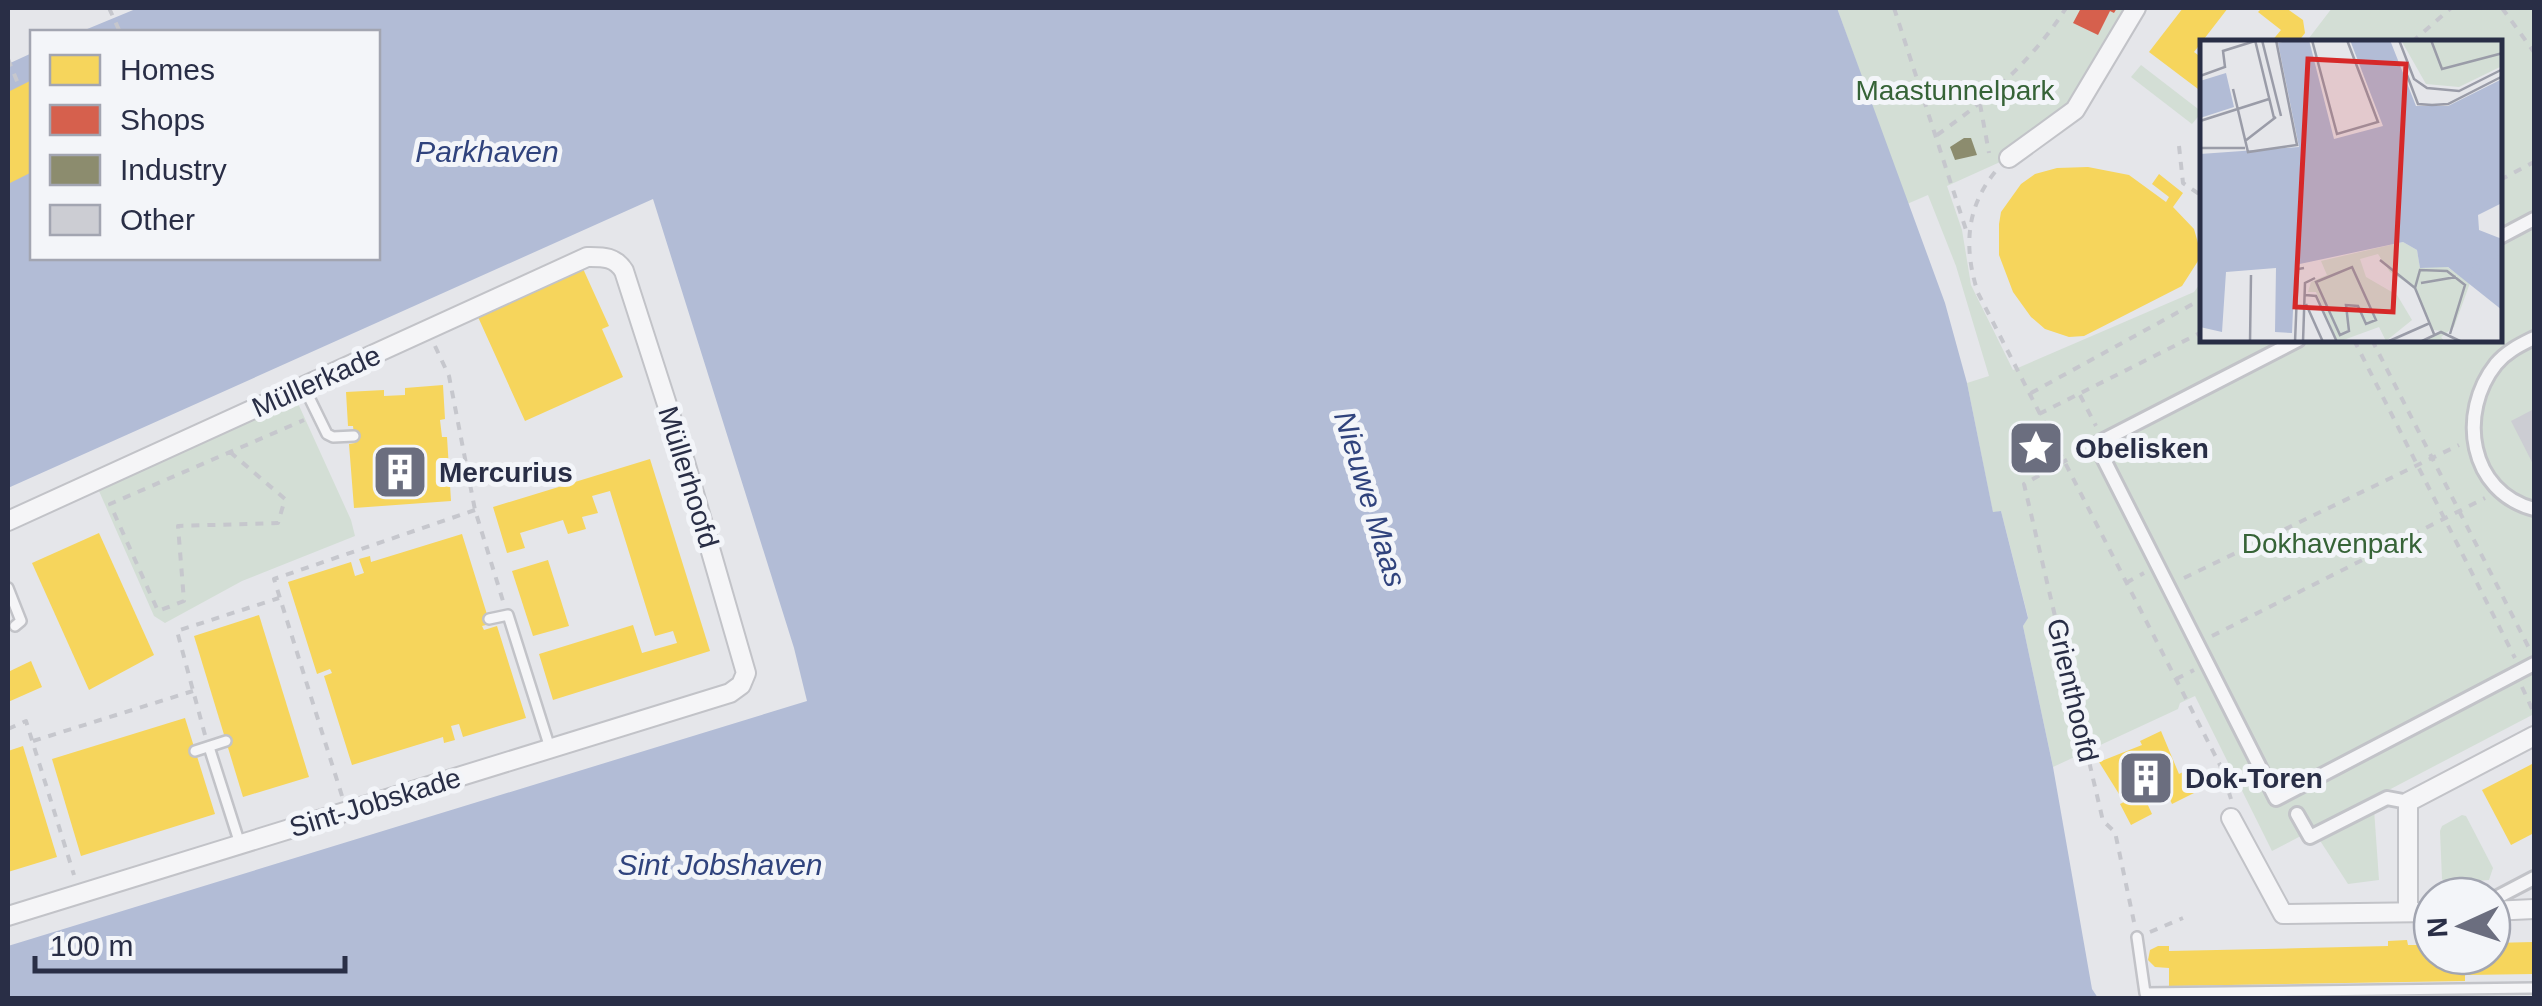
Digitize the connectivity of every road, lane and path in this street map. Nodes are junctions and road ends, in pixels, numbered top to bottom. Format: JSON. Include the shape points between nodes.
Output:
{"nodes":[{"id":1,"x":1894,"y":8,"type":"edge"},
{"id":2,"x":2066,"y":8,"type":"edge"},
{"id":3,"x":2136,"y":8,"type":"edge"},
{"id":4,"x":2451,"y":8,"type":"edge"},
{"id":5,"x":2502,"y":8,"type":"edge"},
{"id":6,"x":2414,"y":40,"type":"edge"},
{"id":7,"x":2534,"y":52,"type":"edge"},
{"id":8,"x":8,"y":61,"type":"edge"},
{"id":9,"x":19,"y":86,"type":"dead end"},
{"id":10,"x":1980,"y":104,"type":"junction"},
{"id":11,"x":1936,"y":134,"type":"junction"},
{"id":12,"x":2179,"y":146,"type":"dead end"},
{"id":13,"x":2009,"y":158,"type":"joint"},
{"id":14,"x":2534,"y":162,"type":"edge"},
{"id":15,"x":1993,"y":174,"type":"junction"},
{"id":16,"x":2502,"y":179,"type":"edge"},
{"id":17,"x":2200,"y":195,"type":"edge"},
{"id":18,"x":2534,"y":219,"type":"edge"},
{"id":19,"x":2502,"y":236,"type":"edge"},
{"id":20,"x":1968,"y":237,"type":"junction"},
{"id":21,"x":623,"y":269,"type":"joint"},
{"id":22,"x":2200,"y":300,"type":"edge"},
{"id":23,"x":428,"y":331,"type":"junction"},
{"id":24,"x":2200,"y":333,"type":"edge"},
{"id":25,"x":2534,"y":338,"type":"edge"},
{"id":26,"x":2294,"y":342,"type":"edge"},
{"id":27,"x":2355,"y":342,"type":"edge"},
{"id":28,"x":2373,"y":342,"type":"edge"},
{"id":29,"x":304,"y":387,"type":"junction"},
{"id":30,"x":2030,"y":394,"type":"junction"},
{"id":31,"x":2080,"y":395,"type":"junction"},
{"id":32,"x":317,"y":414,"type":"junction"},
{"id":33,"x":2040,"y":414,"type":"junction"},
{"id":34,"x":354,"y":436,"type":"dead end"},
{"id":35,"x":2097,"y":437,"type":"junction"},
{"id":36,"x":2473,"y":440,"type":"junction"},
{"id":37,"x":230,"y":452,"type":"junction"},
{"id":38,"x":2431,"y":457,"type":"junction"},
{"id":39,"x":2064,"y":460,"type":"junction"},
{"id":40,"x":2417,"y":463,"type":"junction"},
{"id":41,"x":2498,"y":492,"type":"junction"},
{"id":42,"x":2534,"y":509,"type":"edge"},
{"id":43,"x":475,"y":510,"type":"junction"},
{"id":44,"x":2459,"y":512,"type":"junction"},
{"id":45,"x":2446,"y":519,"type":"junction"},
{"id":46,"x":8,"y":521,"type":"edge"},
{"id":47,"x":2168,"y":586,"type":"junction"},
{"id":48,"x":8,"y":588,"type":"edge"},
{"id":49,"x":280,"y":598,"type":"junction"},
{"id":50,"x":508,"y":616,"type":"junction"},
{"id":51,"x":489,"y":619,"type":"dead end"},
{"id":52,"x":15,"y":626,"type":"dead end"},
{"id":53,"x":2197,"y":644,"type":"junction"},
{"id":54,"x":2530,"y":664,"type":"edge"},
{"id":55,"x":742,"y":685,"type":"joint"},
{"id":56,"x":194,"y":691,"type":"junction"},
{"id":57,"x":2529,"y":701,"type":"dead end"},
{"id":58,"x":2534,"y":713,"type":"edge"},
{"id":59,"x":8,"y":729,"type":"edge"},
{"id":60,"x":2534,"y":736,"type":"edge"},
{"id":61,"x":33,"y":741,"type":"junction"},
{"id":62,"x":226,"y":741,"type":"dead end"},
{"id":63,"x":209,"y":746,"type":"junction"},
{"id":64,"x":550,"y":748,"type":"junction"},
{"id":65,"x":195,"y":751,"type":"dead end"},
{"id":66,"x":2408,"y":802,"type":"junction"},
{"id":67,"x":346,"y":810,"type":"junction"},
{"id":68,"x":2298,"y":814,"type":"dead end"},
{"id":69,"x":2232,"y":818,"type":"joint"},
{"id":70,"x":240,"y":844,"type":"junction"},
{"id":71,"x":80,"y":894,"type":"junction"},
{"id":72,"x":2408,"y":912,"type":"junction"},
{"id":73,"x":2412,"y":912,"type":"edge"},
{"id":74,"x":8,"y":916,"type":"edge"},
{"id":75,"x":2183,"y":918,"type":"dead end"},
{"id":76,"x":2138,"y":937,"type":"junction"},
{"id":77,"x":2534,"y":988,"type":"edge"}],
"edges":[{"from":1,"to":11,"type":"path"},
{"from":2,"to":10,"type":"path"},
{"from":3,"to":13,"type":"street","via":[[2075,110]]},
{"from":4,"to":6,"type":"path"},
{"from":5,"to":7,"type":"path"},
{"from":8,"to":9,"type":"path"},
{"from":10,"to":11,"type":"path"},
{"from":10,"to":15,"type":"path"},
{"from":11,"to":20,"type":"path"},
{"from":12,"to":17,"type":"path","via":[[2183,184]]},
{"from":13,"to":15,"type":"path"},
{"from":14,"to":16,"type":"path"},
{"from":15,"to":20,"type":"path"},
{"from":18,"to":19,"type":"street"},
{"from":20,"to":30,"type":"path","via":[[1978,293]]},
{"from":21,"to":23,"type":"street","name":"Müllerkade","via":[[606,257],[587,257]]},
{"from":21,"to":55,"type":"street","name":"Müllerhoofd","via":[[745,663]]},
{"from":22,"to":30,"type":"path"},
{"from":23,"to":29,"type":"street","name":"Müllerkade"},
{"from":23,"to":43,"type":"path","via":[[449,376]]},
{"from":24,"to":31,"type":"path"},
{"from":25,"to":36,"type":"street","via":[[2510,350],[2490,372]]},
{"from":26,"to":35,"type":"street"},
{"from":27,"to":40,"type":"path"},
{"from":28,"to":38,"type":"path"},
{"from":29,"to":32,"type":"lane"},
{"from":29,"to":46,"type":"street","name":"Müllerkade"},
{"from":30,"to":33,"type":"path"},
{"from":31,"to":33,"type":"path"},
{"from":31,"to":35,"type":"path"},
{"from":32,"to":34,"type":"lane","via":[[330,436]]},
{"from":32,"to":37,"type":"path"},
{"from":33,"to":39,"type":"path"},
{"from":35,"to":47,"type":"street"},
{"from":36,"to":38,"type":"path"},
{"from":36,"to":41,"type":"street"},
{"from":37,"to":37,"type":"path","via":[[110,504],[158,611],[184,601],[178,526],[278,523],[285,499]]},
{"from":38,"to":40,"type":"path"},
{"from":38,"to":44,"type":"path"},
{"from":39,"to":69,"type":"path","via":[[2230,786]]},
{"from":39,"to":76,"type":"path","name":"Grienthoofd","via":[[2024,484],[2103,821],[2116,832]]},
{"from":40,"to":45,"type":"path"},
{"from":40,"to":47,"type":"path"},
{"from":41,"to":42,"type":"street"},
{"from":41,"to":44,"type":"path"},
{"from":43,"to":49,"type":"path","via":[[274,579]]},
{"from":43,"to":50,"type":"path"},
{"from":44,"to":45,"type":"path"},
{"from":44,"to":54,"type":"path"},
{"from":45,"to":53,"type":"path"},
{"from":45,"to":54,"type":"path"},
{"from":47,"to":53,"type":"street"},
{"from":48,"to":52,"type":"lane","via":[[21,621]]},
{"from":49,"to":56,"type":"path","via":[[177,631]]},
{"from":49,"to":67,"type":"path"},
{"from":50,"to":51,"type":"lane"},
{"from":50,"to":64,"type":"lane"},
{"from":53,"to":54,"type":"street","via":[[2276,799]]},
{"from":55,"to":64,"type":"street","name":"Sint-Jobskade"},
{"from":56,"to":61,"type":"path"},
{"from":56,"to":63,"type":"path"},
{"from":57,"to":58,"type":"path"},
{"from":59,"to":61,"type":"path","via":[[26,722]]},
{"from":60,"to":66,"type":"street"},
{"from":61,"to":71,"type":"path"},
{"from":62,"to":63,"type":"lane"},
{"from":63,"to":65,"type":"lane"},
{"from":63,"to":70,"type":"lane"},
{"from":64,"to":67,"type":"street","name":"Sint-Jobskade"},
{"from":66,"to":68,"type":"street","via":[[2387,798],[2310,837]]},
{"from":66,"to":72,"type":"street"},
{"from":67,"to":70,"type":"street","name":"Sint-Jobskade"},
{"from":69,"to":72,"type":"street","via":[[2283,914]]},
{"from":70,"to":71,"type":"street","name":"Sint-Jobskade"},
{"from":71,"to":74,"type":"street","name":"Sint-Jobskade"},
{"from":72,"to":73,"type":"street"},
{"from":75,"to":76,"type":"path"},
{"from":76,"to":77,"type":"lane","via":[[2145,993]]}]}
